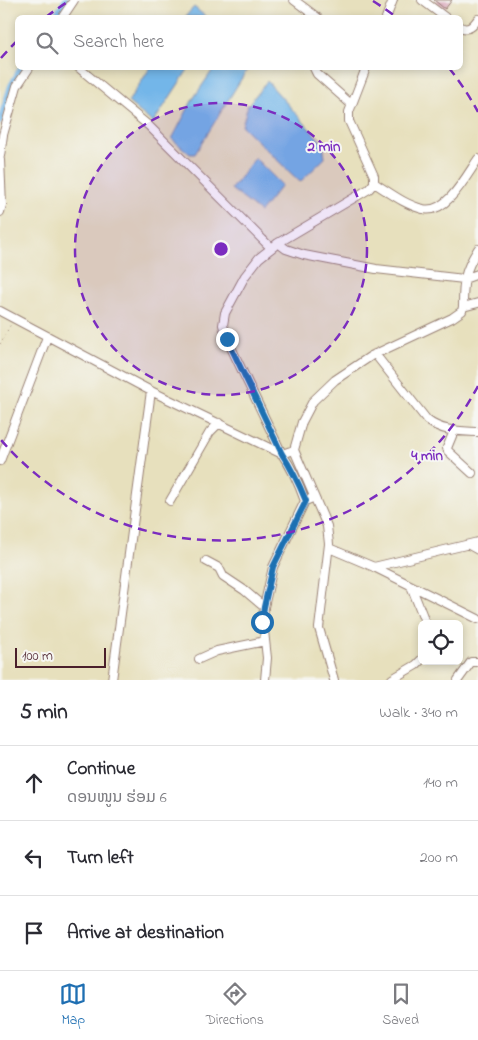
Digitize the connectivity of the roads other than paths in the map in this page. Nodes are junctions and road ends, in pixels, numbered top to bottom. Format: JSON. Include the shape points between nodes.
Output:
{"nodes":[{"id":1,"x":74,"y":0,"type":"edge"},
{"id":2,"x":294,"y":0,"type":"edge"},
{"id":3,"x":393,"y":0,"type":"edge"},
{"id":4,"x":422,"y":0,"type":"edge"},
{"id":5,"x":64,"y":15,"type":"edge"},
{"id":6,"x":314,"y":15,"type":"edge"},
{"id":7,"x":387,"y":15,"type":"edge"},
{"id":8,"x":442,"y":15,"type":"edge"},
{"id":9,"x":478,"y":19,"type":"edge"},
{"id":10,"x":463,"y":28,"type":"edge"},
{"id":11,"x":28,"y":70,"type":"edge"},
{"id":12,"x":81,"y":70,"type":"edge"},
{"id":13,"x":315,"y":70,"type":"edge"},
{"id":14,"x":365,"y":70,"type":"edge"},
{"id":15,"x":352,"y":105,"type":"junction"},
{"id":16,"x":0,"y":158,"type":"edge"},
{"id":17,"x":478,"y":159,"type":"edge"},
{"id":18,"x":374,"y":183,"type":"junction"},
{"id":19,"x":0,"y":212,"type":"edge"},
{"id":20,"x":274,"y":245,"type":"junction"},
{"id":21,"x":478,"y":249,"type":"edge"},
{"id":22,"x":478,"y":274,"type":"edge"},
{"id":23,"x":464,"y":279,"type":"junction"},
{"id":24,"x":478,"y":303,"type":"edge"},
{"id":25,"x":463,"y":307,"type":"junction"},
{"id":26,"x":0,"y":312,"type":"edge"},
{"id":27,"x":47,"y":337,"type":"junction"},
{"id":28,"x":375,"y":354,"type":"junction"},
{"id":29,"x":151,"y":391,"type":"junction"},
{"id":30,"x":219,"y":424,"type":"junction"},
{"id":31,"x":454,"y":431,"type":"junction"},
{"id":32,"x":478,"y":432,"type":"edge"},
{"id":33,"x":294,"y":450,"type":"junction"},
{"id":34,"x":282,"y":454,"type":"junction"},
{"id":35,"x":0,"y":461,"type":"edge"},
{"id":36,"x":472,"y":473,"type":"dead end"},
{"id":37,"x":314,"y":497,"type":"junction"},
{"id":38,"x":170,"y":501,"type":"dead end"},
{"id":39,"x":306,"y":501,"type":"junction"},
{"id":40,"x":478,"y":542,"type":"edge"},
{"id":41,"x":469,"y":545,"type":"junction"},
{"id":42,"x":329,"y":548,"type":"junction"},
{"id":43,"x":478,"y":550,"type":"edge"},
{"id":44,"x":206,"y":561,"type":"dead end"},
{"id":45,"x":374,"y":567,"type":"junction"},
{"id":46,"x":411,"y":586,"type":"junction"},
{"id":47,"x":264,"y":607,"type":"junction"},
{"id":48,"x":424,"y":620,"type":"edge"},
{"id":49,"x":478,"y":620,"type":"edge"},
{"id":50,"x":265,"y":641,"type":"junction"},
{"id":51,"x":199,"y":659,"type":"dead end"},
{"id":52,"x":478,"y":662,"type":"edge"},
{"id":53,"x":418,"y":663,"type":"edge"},
{"id":54,"x":392,"y":679,"type":"edge"},
{"id":55,"x":112,"y":680,"type":"edge"},
{"id":56,"x":265,"y":680,"type":"edge"},
{"id":57,"x":334,"y":680,"type":"edge"},
{"id":58,"x":458,"y":680,"type":"edge"}],
"edges":[{"from":1,"to":5,"type":"street"},
{"from":2,"to":6,"type":"street"},
{"from":3,"to":7,"type":"street"},
{"from":4,"to":8,"type":"street"},
{"from":9,"to":10,"type":"street","via":[[472,27]]},
{"from":11,"to":16,"type":"street","via":[[17,86]]},
{"from":12,"to":20,"type":"street","via":[[154,131]]},
{"from":13,"to":15,"type":"street"},
{"from":14,"to":15,"type":"street"},
{"from":15,"to":18,"type":"street","via":[[350,121],[374,176]]},
{"from":16,"to":19,"type":"street"},
{"from":17,"to":18,"type":"street","via":[[454,193],[434,209],[425,210],[411,205]]},
{"from":18,"to":20,"type":"street"},
{"from":20,"to":23,"type":"street","via":[[295,253],[376,269]]},
{"from":20,"to":34,"type":"street","via":[[245,276],[225,313],[223,325]]},
{"from":21,"to":23,"type":"street"},
{"from":22,"to":23,"type":"street"},
{"from":23,"to":25,"type":"street"},
{"from":24,"to":25,"type":"street"},
{"from":25,"to":28,"type":"street","via":[[462,312],[452,318]]},
{"from":26,"to":27,"type":"street"},
{"from":27,"to":29,"type":"street"},
{"from":27,"to":35,"type":"street"},
{"from":28,"to":31,"type":"street","via":[[427,420],[439,428]]},
{"from":28,"to":33,"type":"street","via":[[335,380],[313,401],[302,422]]},
{"from":29,"to":30,"type":"street"},
{"from":29,"to":55,"type":"street"},
{"from":30,"to":34,"type":"street"},
{"from":30,"to":38,"type":"street","via":[[210,432]]},
{"from":31,"to":32,"type":"street"},
{"from":31,"to":36,"type":"street","via":[[448,451]]},
{"from":33,"to":34,"type":"street"},
{"from":33,"to":37,"type":"street"},
{"from":34,"to":39,"type":"street"},
{"from":37,"to":39,"type":"street"},
{"from":37,"to":42,"type":"street","via":[[327,526]]},
{"from":39,"to":47,"type":"street","via":[[273,567]]},
{"from":40,"to":41,"type":"street"},
{"from":41,"to":43,"type":"street"},
{"from":41,"to":45,"type":"street"},
{"from":42,"to":45,"type":"street"},
{"from":42,"to":57,"type":"street","via":[[319,628]]},
{"from":44,"to":47,"type":"street","via":[[219,568],[223,576]]},
{"from":45,"to":46,"type":"street"},
{"from":46,"to":48,"type":"street"},
{"from":46,"to":49,"type":"street"},
{"from":47,"to":50,"type":"street"},
{"from":50,"to":51,"type":"street","via":[[217,651]]},
{"from":50,"to":56,"type":"street"},
{"from":52,"to":58,"type":"street","via":[[471,662]]},
{"from":53,"to":54,"type":"street"}]}
